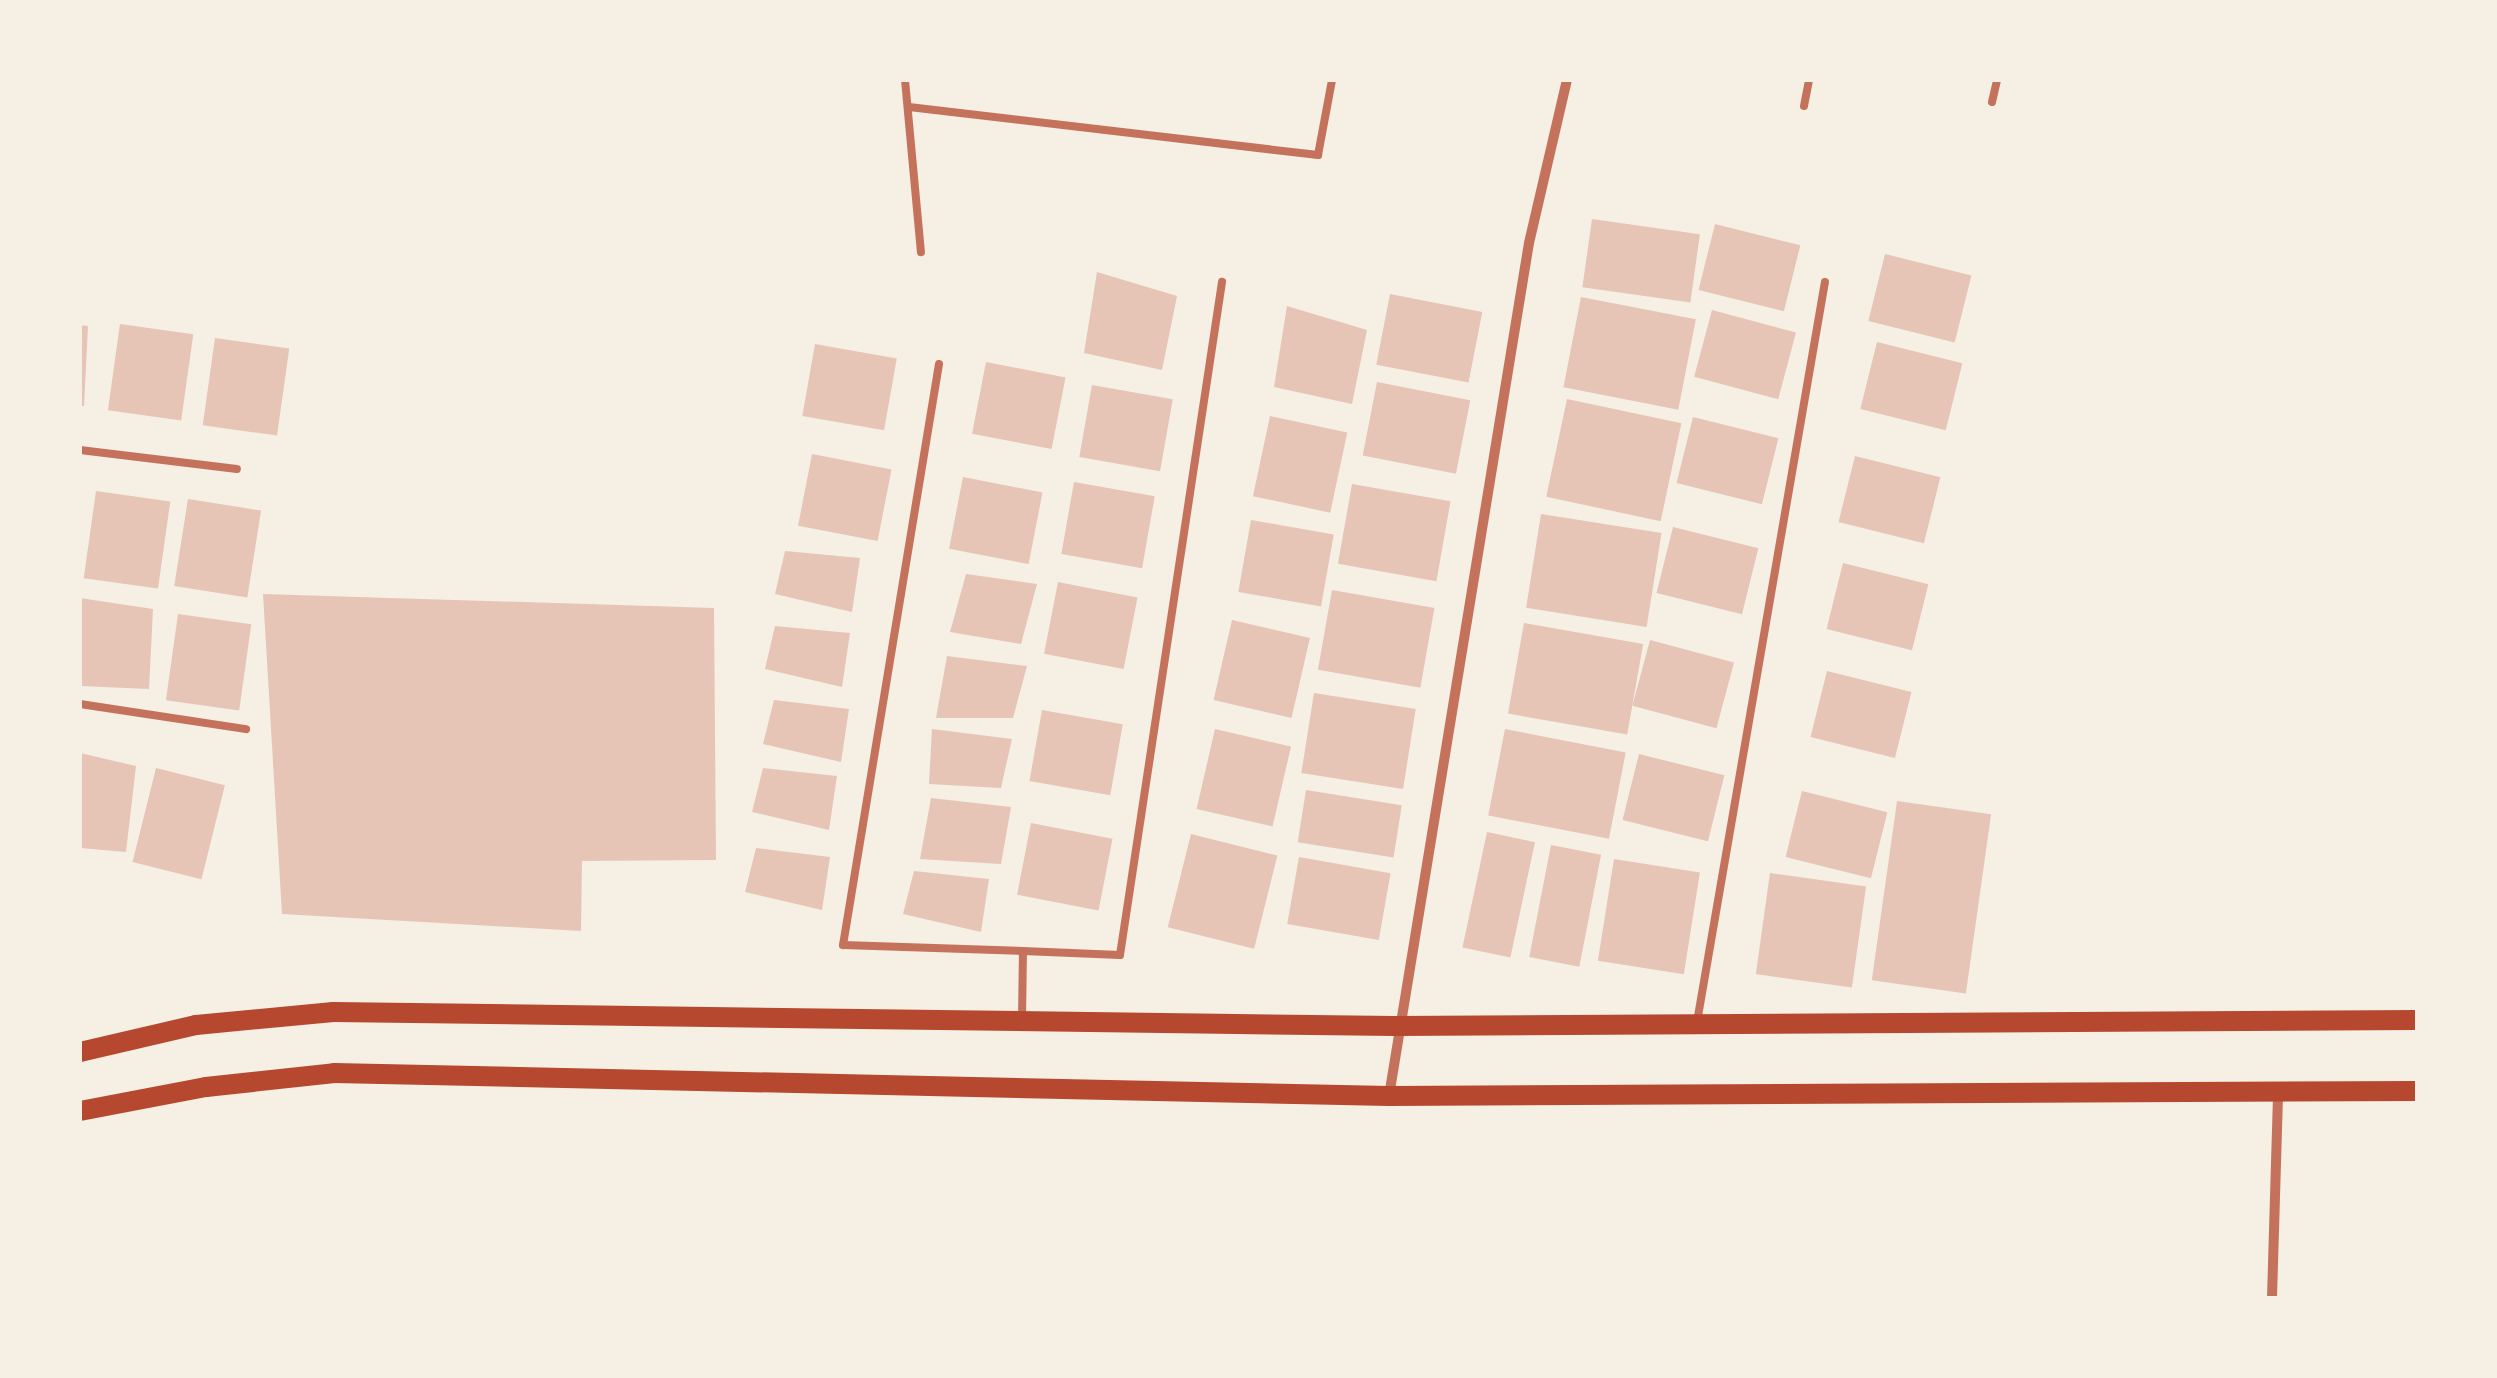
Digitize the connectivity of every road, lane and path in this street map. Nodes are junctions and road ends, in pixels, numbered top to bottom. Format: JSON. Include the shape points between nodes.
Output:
{"nodes":[{"id":1,"x":905,"y":80,"type":"edge"},
{"id":2,"x":1332,"y":80,"type":"edge"},
{"id":3,"x":1568,"y":80,"type":"edge"},
{"id":4,"x":1808,"y":80,"type":"edge"},
{"id":5,"x":1997,"y":80,"type":"edge"},
{"id":6,"x":1992,"y":102,"type":"dead end"},
{"id":7,"x":1804,"y":106,"type":"dead end"},
{"id":8,"x":909,"y":107,"type":"junction"},
{"id":9,"x":921,"y":252,"type":"dead end"},
{"id":10,"x":1222,"y":282,"type":"dead end"},
{"id":11,"x":1825,"y":282,"type":"dead end"},
{"id":12,"x":938,"y":364,"type":"dead end"},
{"id":13,"x":80,"y":450,"type":"edge"},
{"id":14,"x":238,"y":468,"type":"dead end"},
{"id":15,"x":80,"y":704,"type":"edge"},
{"id":16,"x":246,"y":729,"type":"dead end"},
{"id":17,"x":1023,"y":951,"type":"junction"},
{"id":18,"x":1022,"y":1020,"type":"junction"},
{"id":19,"x":2417,"y":1020,"type":"edge"},
{"id":20,"x":1395,"y":1026,"type":"junction"},
{"id":21,"x":1696,"y":1026,"type":"junction"},
{"id":22,"x":80,"y":1052,"type":"edge"},
{"id":23,"x":2417,"y":1091,"type":"edge"},
{"id":24,"x":2278,"y":1092,"type":"junction"},
{"id":25,"x":1389,"y":1096,"type":"junction"},
{"id":26,"x":80,"y":1112,"type":"edge"},
{"id":27,"x":2272,"y":1298,"type":"edge"}],
"edges":[{"from":1,"to":8,"type":"lane"},
{"from":2,"to":8,"type":"lane","via":[[1318,155]]},
{"from":3,"to":20,"type":"street","via":[[1529,243]]},
{"from":4,"to":7,"type":"lane"},
{"from":5,"to":6,"type":"lane"},
{"from":8,"to":9,"type":"lane"},
{"from":10,"to":17,"type":"lane","via":[[1120,954]]},
{"from":11,"to":21,"type":"lane"},
{"from":12,"to":17,"type":"lane","via":[[842,945]]},
{"from":13,"to":14,"type":"lane"},
{"from":15,"to":16,"type":"lane"},
{"from":17,"to":18,"type":"lane"},
{"from":18,"to":20,"type":"main road"},
{"from":18,"to":22,"type":"main road","via":[[333,1012],[196,1025]]},
{"from":19,"to":21,"type":"main road"},
{"from":20,"to":21,"type":"main road"},
{"from":20,"to":25,"type":"street"},
{"from":23,"to":24,"type":"main road"},
{"from":24,"to":25,"type":"main road"},
{"from":24,"to":27,"type":"street"},
{"from":25,"to":26,"type":"main road","via":[[334,1073],[206,1087]]}]}
